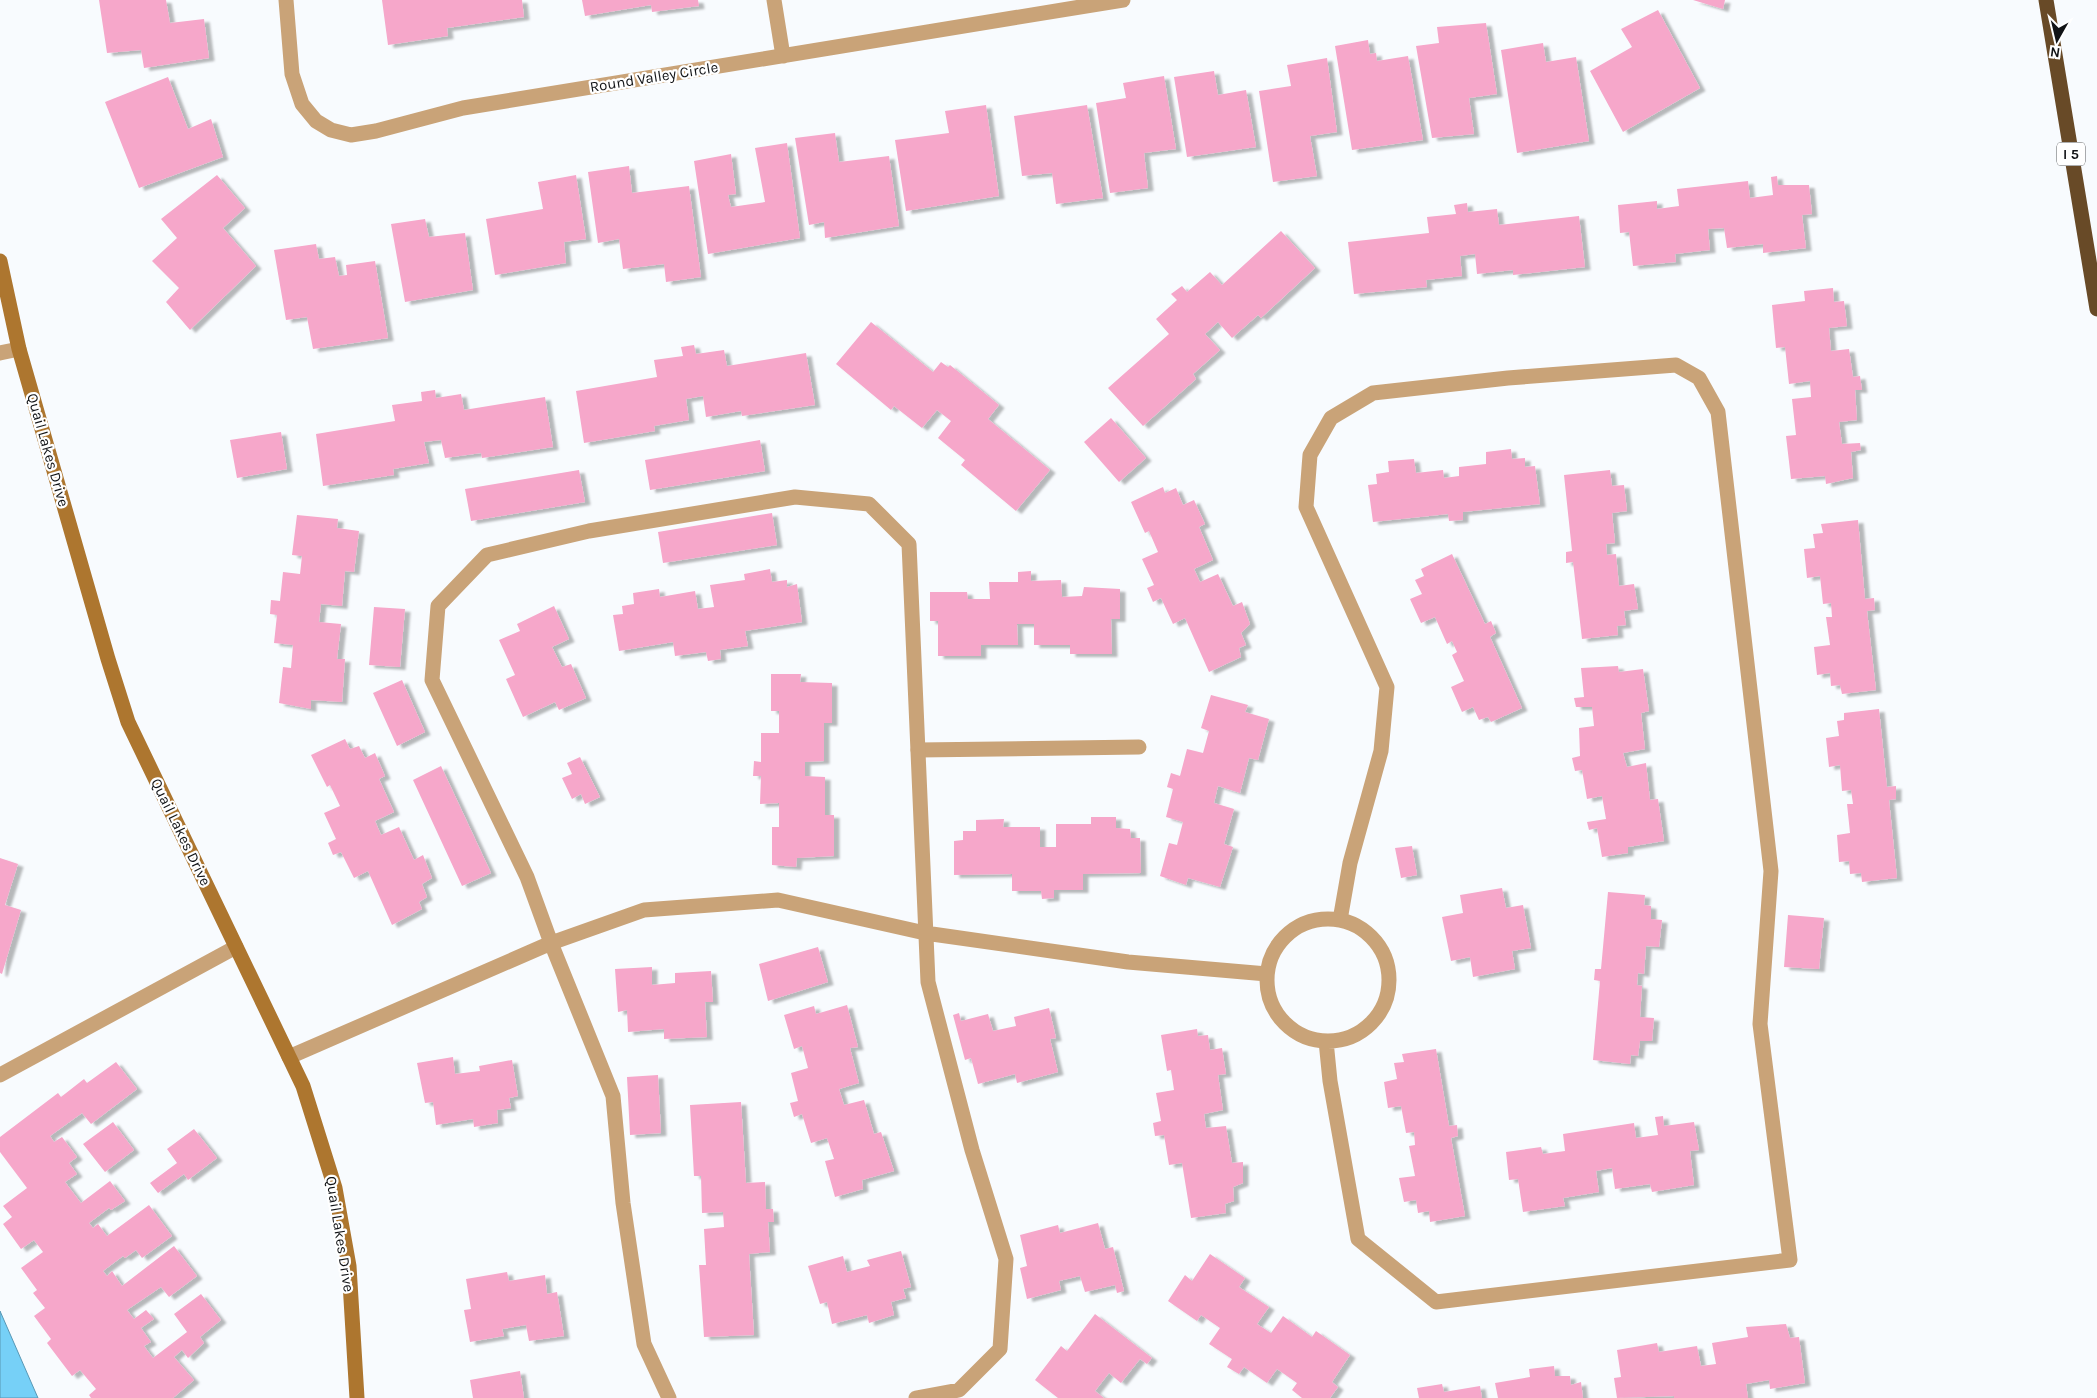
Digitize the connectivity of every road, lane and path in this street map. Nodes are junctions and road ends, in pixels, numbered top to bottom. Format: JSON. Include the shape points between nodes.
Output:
{"nodes":[{"id":1,"x":286,"y":0,"type":"edge"},
{"id":2,"x":774,"y":0,"type":"edge"},
{"id":3,"x":1123,"y":0,"type":"edge"},
{"id":4,"x":2046,"y":0,"type":"edge"},
{"id":5,"x":783,"y":56,"type":"junction"},
{"id":6,"x":0,"y":261,"type":"edge"},
{"id":7,"x":2097,"y":309,"type":"edge"},
{"id":8,"x":18,"y":349,"type":"junction"},
{"id":9,"x":0,"y":353,"type":"edge"},
{"id":10,"x":1139,"y":747,"type":"dead end"},
{"id":11,"x":918,"y":750,"type":"junction"},
{"id":12,"x":1340,"y":920,"type":"junction"},
{"id":13,"x":925,"y":933,"type":"junction"},
{"id":14,"x":551,"y":943,"type":"junction"},
{"id":15,"x":236,"y":947,"type":"junction"},
{"id":16,"x":1267,"y":974,"type":"junction"},
{"id":17,"x":1326,"y":1041,"type":"junction"},
{"id":18,"x":289,"y":1056,"type":"junction"},
{"id":19,"x":0,"y":1075,"type":"edge"},
{"id":20,"x":357,"y":1398,"type":"edge"},
{"id":21,"x":669,"y":1398,"type":"edge"},
{"id":22,"x":916,"y":1398,"type":"edge"}],
"edges":[{"from":1,"to":5,"type":"street","name":"Round Valley Circle","via":[[292,74],[302,104],[316,121],[331,130],[351,135],[463,108]]},
{"from":2,"to":5,"type":"street"},
{"from":3,"to":5,"type":"street","name":"Round Valley Circle"},
{"from":4,"to":7,"type":"highway","number":"I 5"},
{"from":6,"to":8,"type":"main road","name":"Quail Lakes Drive"},
{"from":8,"to":9,"type":"street"},
{"from":8,"to":15,"type":"main road","name":"Quail Lakes Drive","via":[[128,722]]},
{"from":10,"to":11,"type":"street"},
{"from":11,"to":13,"type":"street"},
{"from":11,"to":14,"type":"street","via":[[909,544],[869,504],[795,497],[589,532],[487,555],[438,606],[432,680],[527,877]]},
{"from":12,"to":16,"type":"street","via":[[1319,920],[1294,930],[1272,954]]},
{"from":12,"to":17,"type":"street","via":[[1359,927],[1374,940],[1385,957],[1389,977],[1387,997],[1378,1015],[1364,1030],[1346,1038]]},
{"from":12,"to":17,"type":"street","via":[[1350,863],[1381,751],[1387,687],[1306,507],[1310,455],[1331,418],[1373,393],[1508,378],[1676,365],[1699,378],[1718,412],[1771,871],[1760,1024],[1790,1260],[1436,1302],[1358,1239]]},
{"from":13,"to":14,"type":"street","via":[[778,900],[644,910]]},
{"from":13,"to":16,"type":"street","via":[[1128,962]]},
{"from":13,"to":22,"type":"street","via":[[928,982],[972,1150],[1006,1259],[1000,1350],[958,1390]]},
{"from":14,"to":18,"type":"street"},
{"from":14,"to":21,"type":"street","via":[[613,1096],[623,1203],[644,1344]]},
{"from":15,"to":18,"type":"main road","name":"Quail Lakes Drive"},
{"from":15,"to":19,"type":"street"},
{"from":16,"to":17,"type":"street","via":[[1268,994],[1276,1012],[1289,1027],[1306,1037]]},
{"from":18,"to":20,"type":"main road","name":"Quail Lakes Drive","via":[[303,1086],[335,1188],[348,1266]]}]}
